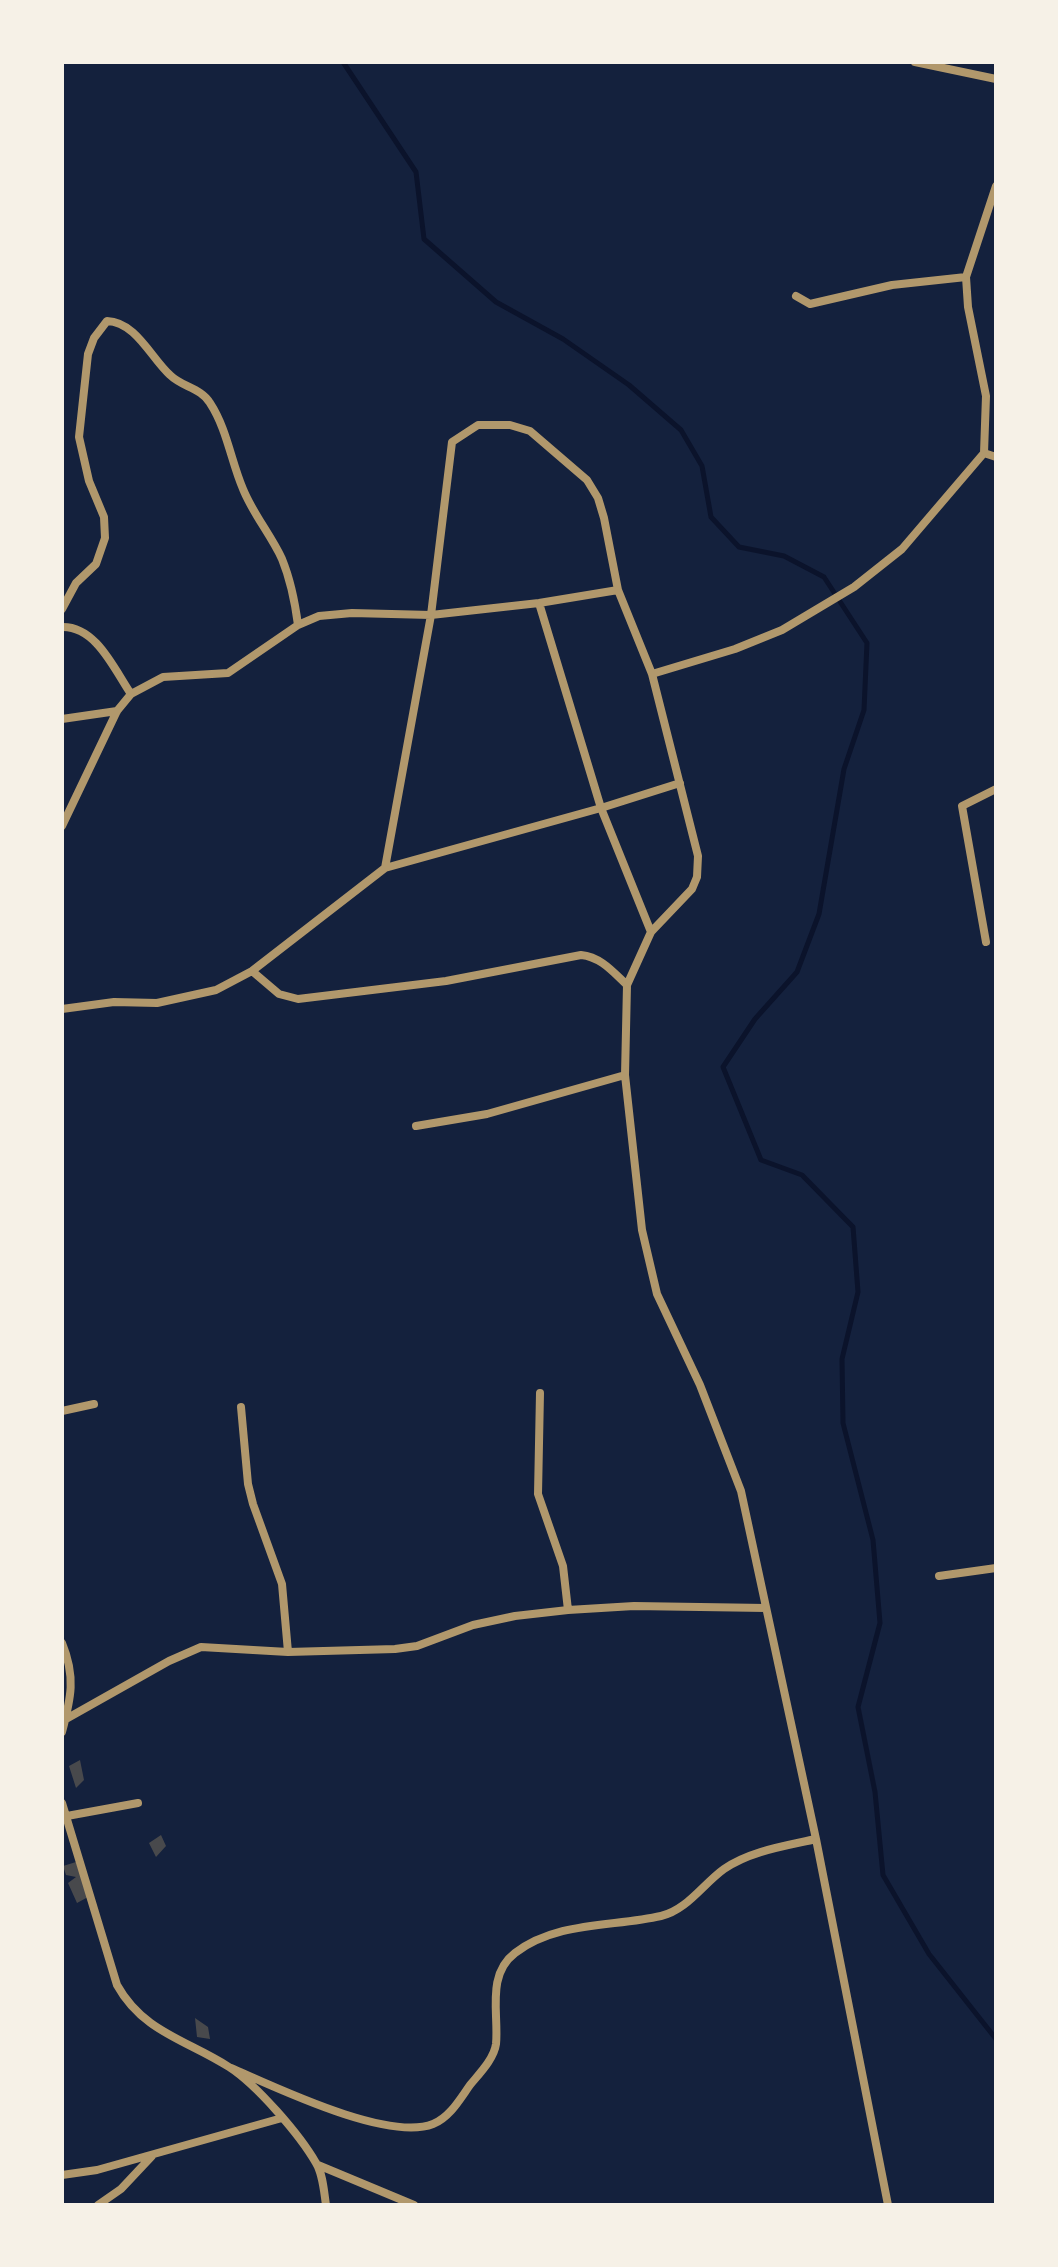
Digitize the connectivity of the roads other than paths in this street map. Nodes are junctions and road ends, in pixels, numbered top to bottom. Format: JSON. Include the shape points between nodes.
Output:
{"nodes":[{"id":1,"x":915,"y":62,"type":"edge"},
{"id":2,"x":996,"y":79,"type":"edge"},
{"id":3,"x":996,"y":186,"type":"edge"},
{"id":4,"x":966,"y":277,"type":"junction"},
{"id":5,"x":796,"y":296,"type":"dead end"},
{"id":6,"x":984,"y":453,"type":"junction"},
{"id":7,"x":996,"y":457,"type":"edge"},
{"id":8,"x":618,"y":590,"type":"junction"},
{"id":9,"x":539,"y":603,"type":"junction"},
{"id":10,"x":62,"y":609,"type":"edge"},
{"id":11,"x":431,"y":615,"type":"junction"},
{"id":12,"x":298,"y":625,"type":"junction"},
{"id":13,"x":62,"y":627,"type":"edge"},
{"id":14,"x":652,"y":674,"type":"junction"},
{"id":15,"x":131,"y":694,"type":"junction"},
{"id":16,"x":117,"y":711,"type":"junction"},
{"id":17,"x":62,"y":719,"type":"edge"},
{"id":18,"x":680,"y":783,"type":"junction"},
{"id":19,"x":996,"y":789,"type":"edge"},
{"id":20,"x":601,"y":808,"type":"junction"},
{"id":21,"x":62,"y":826,"type":"edge"},
{"id":22,"x":385,"y":868,"type":"junction"},
{"id":23,"x":651,"y":932,"type":"junction"},
{"id":24,"x":986,"y":942,"type":"dead end"},
{"id":25,"x":252,"y":971,"type":"junction"},
{"id":26,"x":627,"y":985,"type":"junction"},
{"id":27,"x":62,"y":1009,"type":"edge"},
{"id":28,"x":625,"y":1075,"type":"junction"},
{"id":29,"x":416,"y":1126,"type":"dead end"},
{"id":30,"x":540,"y":1393,"type":"dead end"},
{"id":31,"x":94,"y":1404,"type":"dead end"},
{"id":32,"x":241,"y":1407,"type":"dead end"},
{"id":33,"x":62,"y":1411,"type":"edge"},
{"id":34,"x":996,"y":1568,"type":"edge"},
{"id":35,"x":939,"y":1576,"type":"dead end"},
{"id":36,"x":766,"y":1608,"type":"junction"},
{"id":37,"x":568,"y":1610,"type":"junction"},
{"id":38,"x":62,"y":1643,"type":"edge"},
{"id":39,"x":288,"y":1652,"type":"junction"},
{"id":40,"x":66,"y":1719,"type":"junction"},
{"id":41,"x":62,"y":1732,"type":"edge"},
{"id":42,"x":62,"y":1803,"type":"edge"},
{"id":43,"x":138,"y":1803,"type":"dead end"},
{"id":44,"x":67,"y":1816,"type":"junction"},
{"id":45,"x":816,"y":1839,"type":"junction"},
{"id":46,"x":231,"y":2068,"type":"junction"},
{"id":47,"x":282,"y":2118,"type":"junction"},
{"id":48,"x":152,"y":2156,"type":"junction"},
{"id":49,"x":318,"y":2165,"type":"junction"},
{"id":50,"x":62,"y":2175,"type":"edge"},
{"id":51,"x":98,"y":2205,"type":"edge"},
{"id":52,"x":326,"y":2205,"type":"edge"},
{"id":53,"x":414,"y":2205,"type":"edge"},
{"id":54,"x":888,"y":2205,"type":"edge"}],
"edges":[{"from":1,"to":2,"type":"street"},
{"from":3,"to":4,"type":"street"},
{"from":4,"to":5,"type":"street","via":[[892,285],[810,304]]},
{"from":4,"to":6,"type":"street","via":[[986,396]]},
{"from":6,"to":7,"type":"street"},
{"from":6,"to":14,"type":"street","via":[[902,549],[854,587],[782,630]]},
{"from":8,"to":9,"type":"street"},
{"from":8,"to":11,"type":"street","via":[[604,518],[587,480],[530,431],[478,425],[452,442]]},
{"from":8,"to":14,"type":"street"},
{"from":9,"to":11,"type":"street"},
{"from":9,"to":20,"type":"street"},
{"from":10,"to":12,"type":"street","via":[[76,583],[96,564],[105,538],[104,517],[79,437],[88,354],[100,327],[116,321],[134,333],[171,377],[200,392],[212,407],[241,487],[281,557]]},
{"from":11,"to":12,"type":"street","via":[[352,613],[319,616]]},
{"from":11,"to":22,"type":"street"},
{"from":12,"to":15,"type":"street","via":[[228,673],[163,677]]},
{"from":13,"to":15,"type":"street","via":[[74,626],[94,640]]},
{"from":14,"to":18,"type":"street"},
{"from":15,"to":16,"type":"street"},
{"from":16,"to":17,"type":"street"},
{"from":16,"to":21,"type":"street"},
{"from":18,"to":20,"type":"street"},
{"from":18,"to":23,"type":"street","via":[[698,856],[697,877]]},
{"from":19,"to":24,"type":"street","via":[[962,806]]},
{"from":20,"to":22,"type":"street"},
{"from":20,"to":23,"type":"street"},
{"from":22,"to":25,"type":"street"},
{"from":23,"to":26,"type":"street"},
{"from":25,"to":26,"type":"street","via":[[279,994],[298,999],[446,981],[581,955],[601,961]]},
{"from":25,"to":27,"type":"street","via":[[216,990],[157,1003]]},
{"from":26,"to":28,"type":"street"},
{"from":28,"to":29,"type":"street","via":[[487,1114]]},
{"from":28,"to":36,"type":"street","via":[[642,1230],[654,1283],[741,1491]]},
{"from":30,"to":37,"type":"street","via":[[538,1494],[563,1566]]},
{"from":31,"to":33,"type":"street"},
{"from":32,"to":39,"type":"street","via":[[248,1484],[282,1584]]},
{"from":34,"to":35,"type":"street"},
{"from":36,"to":37,"type":"street"},
{"from":36,"to":45,"type":"street"},
{"from":37,"to":39,"type":"street","via":[[473,1625],[417,1646]]},
{"from":38,"to":40,"type":"street","via":[[73,1686]]},
{"from":39,"to":40,"type":"street","via":[[194,1649]]},
{"from":40,"to":41,"type":"street"},
{"from":42,"to":44,"type":"street"},
{"from":43,"to":44,"type":"street"},
{"from":44,"to":46,"type":"street","via":[[117,1985],[128,2005],[150,2024]]},
{"from":45,"to":46,"type":"street","via":[[741,1860],[672,1912],[563,1931],[514,1954],[495,1992],[493,2054],[447,2115],[432,2124],[412,2128],[370,2122]]},
{"from":45,"to":54,"type":"street"},
{"from":46,"to":47,"type":"street"},
{"from":47,"to":48,"type":"street"},
{"from":47,"to":49,"type":"street"},
{"from":48,"to":50,"type":"street"},
{"from":48,"to":51,"type":"street"},
{"from":49,"to":52,"type":"street"},
{"from":49,"to":53,"type":"street"}]}
